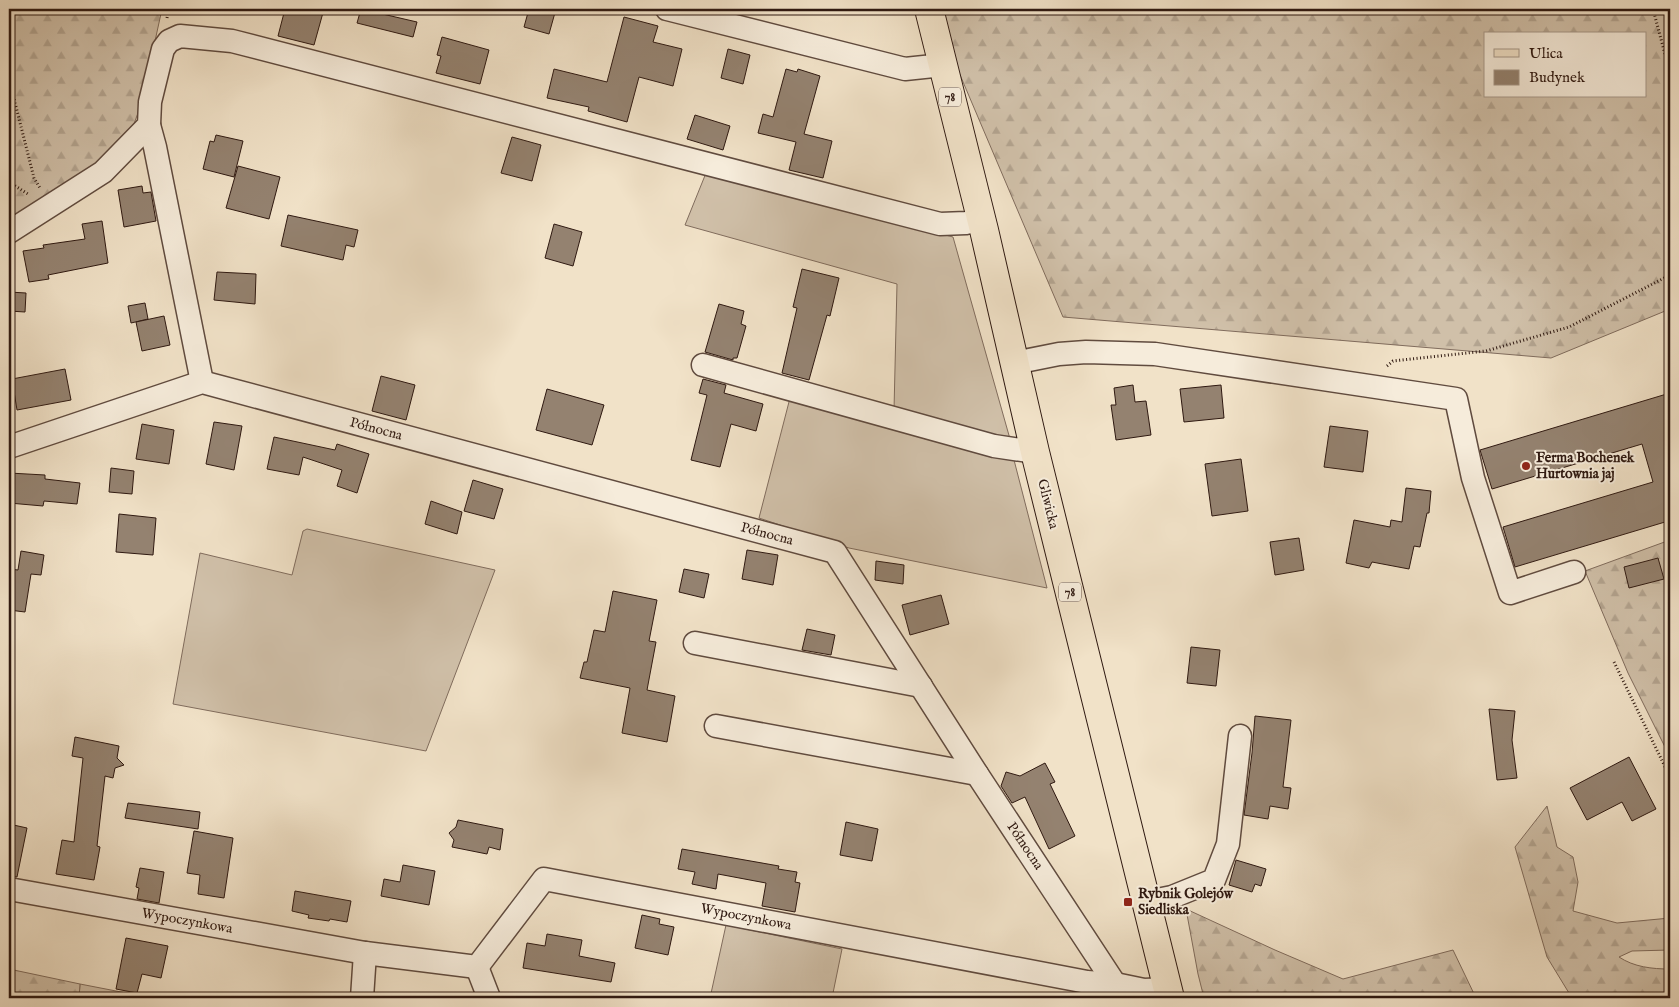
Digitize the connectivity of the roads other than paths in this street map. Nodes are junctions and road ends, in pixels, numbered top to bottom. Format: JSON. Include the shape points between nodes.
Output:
{"nodes":[{"id":1,"x":668,"y":9,"type":"edge"},
{"id":2,"x":929,"y":9,"type":"edge"},
{"id":3,"x":943,"y":65,"type":"junction"},
{"id":4,"x":149,"y":125,"type":"junction"},
{"id":5,"x":981,"y":220,"type":"junction"},
{"id":6,"x":9,"y":232,"type":"edge"},
{"id":7,"x":1014,"y":363,"type":"junction"},
{"id":8,"x":703,"y":365,"type":"dead end"},
{"id":9,"x":202,"y":382,"type":"junction"},
{"id":10,"x":9,"y":447,"type":"edge"},
{"id":11,"x":1035,"y":452,"type":"junction"},
{"id":12,"x":1574,"y":572,"type":"dead end"},
{"id":13,"x":694,"y":643,"type":"dead end"},
{"id":14,"x":920,"y":686,"type":"junction"},
{"id":15,"x":716,"y":726,"type":"dead end"},
{"id":16,"x":1240,"y":736,"type":"dead end"},
{"id":17,"x":977,"y":774,"type":"junction"},
{"id":18,"x":9,"y":889,"type":"edge"},
{"id":19,"x":1147,"y":902,"type":"junction"},
{"id":20,"x":365,"y":953,"type":"junction"},
{"id":21,"x":477,"y":966,"type":"junction"},
{"id":22,"x":1115,"y":984,"type":"junction"},
{"id":23,"x":1169,"y":994,"type":"edge"},
{"id":24,"x":362,"y":998,"type":"edge"},
{"id":25,"x":489,"y":998,"type":"edge"}],
"edges":[{"from":1,"to":3,"type":"street","via":[[905,69]]},
{"from":2,"to":3,"type":"main road","name":"Gliwicka","number":"78"},
{"from":3,"to":5,"type":"main road","name":"Gliwicka","number":"78"},
{"from":4,"to":5,"type":"street","via":[[150,102],[163,49],[170,41],[180,36],[232,41],[940,224]]},
{"from":4,"to":6,"type":"street","via":[[103,172]]},
{"from":4,"to":9,"type":"street"},
{"from":5,"to":7,"type":"main road","name":"Gliwicka","number":"78"},
{"from":7,"to":11,"type":"main road","name":"Gliwicka","number":"78"},
{"from":7,"to":12,"type":"street","via":[[1059,354],[1129,352],[1191,358],[1456,398],[1473,478],[1510,593]]},
{"from":8,"to":11,"type":"street","via":[[994,446]]},
{"from":9,"to":10,"type":"street"},
{"from":9,"to":14,"type":"street","name":"Północna","via":[[835,552]]},
{"from":11,"to":19,"type":"main road","name":"Gliwicka","number":"78"},
{"from":13,"to":14,"type":"street"},
{"from":14,"to":17,"type":"street","name":"Północna"},
{"from":15,"to":17,"type":"street"},
{"from":16,"to":19,"type":"street","via":[[1228,844],[1214,880],[1172,897]]},
{"from":17,"to":22,"type":"street","name":"Północna"},
{"from":18,"to":20,"type":"street","name":"Wypoczynkowa"},
{"from":19,"to":23,"type":"main road","name":"Gliwicka","number":"78"},
{"from":20,"to":21,"type":"street","name":"Wypoczynkowa"},
{"from":20,"to":24,"type":"street"},
{"from":21,"to":22,"type":"street","name":"Wypoczynkowa","via":[[544,879],[1087,982]]},
{"from":21,"to":25,"type":"street"},
{"from":22,"to":23,"type":"street","name":"Wypoczynkowa"}]}
